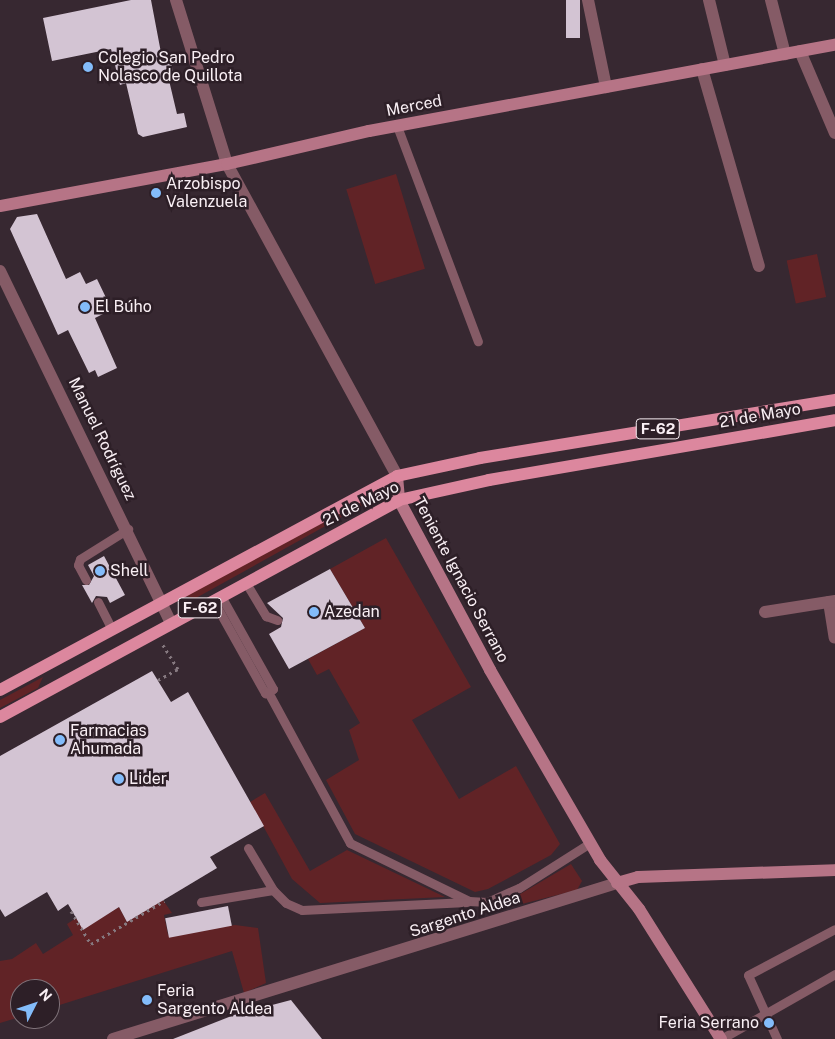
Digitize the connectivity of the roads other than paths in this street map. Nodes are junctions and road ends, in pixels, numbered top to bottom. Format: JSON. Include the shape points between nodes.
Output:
{"nodes":[{"id":1,"x":176,"y":0,"type":"edge"},
{"id":2,"x":588,"y":0,"type":"edge"},
{"id":3,"x":710,"y":0,"type":"edge"},
{"id":4,"x":771,"y":0,"type":"edge"},
{"id":5,"x":835,"y":45,"type":"edge"},
{"id":6,"x":800,"y":52,"type":"junction"},
{"id":7,"x":785,"y":54,"type":"junction"},
{"id":8,"x":725,"y":65,"type":"junction"},
{"id":9,"x":702,"y":69,"type":"junction"},
{"id":10,"x":606,"y":87,"type":"junction"},
{"id":11,"x":397,"y":126,"type":"junction"},
{"id":12,"x":835,"y":133,"type":"edge"},
{"id":13,"x":227,"y":164,"type":"junction"},
{"id":14,"x":0,"y":206,"type":"edge"},
{"id":15,"x":759,"y":266,"type":"dead end"},
{"id":16,"x":0,"y":271,"type":"edge"},
{"id":17,"x":478,"y":341,"type":"dead end"},
{"id":18,"x":835,"y":400,"type":"edge"},
{"id":19,"x":835,"y":420,"type":"edge"},
{"id":20,"x":397,"y":476,"type":"junction"},
{"id":21,"x":400,"y":500,"type":"junction"},
{"id":22,"x":128,"y":530,"type":"junction"},
{"id":23,"x":86,"y":580,"type":"dead end"},
{"id":24,"x":246,"y":583,"type":"junction"},
{"id":25,"x":217,"y":598,"type":"junction"},
{"id":26,"x":162,"y":600,"type":"junction"},
{"id":27,"x":98,"y":602,"type":"dead end"},
{"id":28,"x":832,"y":602,"type":"edge"},
{"id":29,"x":765,"y":612,"type":"dead end"},
{"id":30,"x":277,"y":620,"type":"dead end"},
{"id":31,"x":171,"y":623,"type":"junction"},
{"id":32,"x":112,"y":628,"type":"junction"},
{"id":33,"x":835,"y":638,"type":"edge"},
{"id":34,"x":0,"y":690,"type":"edge"},
{"id":35,"x":0,"y":717,"type":"edge"},
{"id":36,"x":590,"y":843,"type":"junction"},
{"id":37,"x":248,"y":848,"type":"dead end"},
{"id":38,"x":835,"y":870,"type":"edge"},
{"id":39,"x":617,"y":883,"type":"junction"},
{"id":40,"x":273,"y":890,"type":"junction"},
{"id":41,"x":201,"y":902,"type":"dead end"},
{"id":42,"x":469,"y":902,"type":"junction"},
{"id":43,"x":835,"y":929,"type":"edge"},
{"id":44,"x":835,"y":974,"type":"edge"},
{"id":45,"x":763,"y":1015,"type":"junction"},
{"id":46,"x":113,"y":1039,"type":"edge"},
{"id":47,"x":721,"y":1039,"type":"edge"},
{"id":48,"x":776,"y":1039,"type":"edge"}],
"edges":[{"from":1,"to":13,"type":"street","name":"Teniente Ignacio Serrano"},
{"from":2,"to":10,"type":"street"},
{"from":3,"to":8,"type":"street"},
{"from":4,"to":7,"type":"street"},
{"from":5,"to":6,"type":"street","name":"Merced"},
{"from":6,"to":7,"type":"street","name":"Merced"},
{"from":6,"to":12,"type":"street"},
{"from":7,"to":8,"type":"street","name":"Merced"},
{"from":8,"to":9,"type":"street","name":"Merced"},
{"from":9,"to":10,"type":"street","name":"Merced"},
{"from":9,"to":15,"type":"street"},
{"from":10,"to":11,"type":"street","name":"Merced"},
{"from":11,"to":13,"type":"street","name":"Merced"},
{"from":11,"to":17,"type":"lane"},
{"from":13,"to":14,"type":"street","name":"Merced"},
{"from":13,"to":20,"type":"street","name":"Teniente Ignacio Serrano"},
{"from":16,"to":22,"type":"street","name":"Manuel Rodríguez"},
{"from":18,"to":20,"type":"main road","name":"21 de Mayo","number":"F-62","via":[[480,458]]},
{"from":19,"to":21,"type":"main road","name":"21 de Mayo","number":"F-62","via":[[489,480]]},
{"from":20,"to":21,"type":"street","name":"Teniente Ignacio Serrano"},
{"from":20,"to":26,"type":"main road","name":"21 de Mayo","number":"F-62"},
{"from":21,"to":24,"type":"main road","name":"21 de Mayo","number":"F-62"},
{"from":21,"to":36,"type":"street","name":"Teniente Ignacio Serrano","via":[[485,662]]},
{"from":22,"to":23,"type":"lane","via":[[80,559],[78,565]]},
{"from":22,"to":26,"type":"street","name":"Manuel Rodríguez"},
{"from":24,"to":25,"type":"main road","name":"21 de Mayo","number":"F-62"},
{"from":24,"to":30,"type":"lane","via":[[266,616]]},
{"from":25,"to":31,"type":"main road","name":"21 de Mayo","number":"F-62"},
{"from":25,"to":42,"type":"lane","via":[[350,843]]},
{"from":26,"to":31,"type":"street","name":"Manuel Rodríguez"},
{"from":26,"to":32,"type":"main road","name":"21 de Mayo","number":"F-62"},
{"from":27,"to":32,"type":"lane"},
{"from":28,"to":29,"type":"street"},
{"from":28,"to":33,"type":"street"},
{"from":31,"to":35,"type":"main road","name":"21 de Mayo","number":"F-62"},
{"from":32,"to":34,"type":"main road","name":"21 de Mayo","number":"F-62"},
{"from":36,"to":39,"type":"street","name":"Teniente Ignacio Serrano"},
{"from":36,"to":42,"type":"lane","via":[[519,888],[487,902]]},
{"from":37,"to":40,"type":"lane"},
{"from":38,"to":39,"type":"street","name":"Sargento Aldea","via":[[638,877]]},
{"from":39,"to":46,"type":"street","name":"Sargento Aldea"},
{"from":39,"to":47,"type":"street","name":"Teniente Ignacio Serrano","via":[[639,909]]},
{"from":40,"to":41,"type":"lane"},
{"from":40,"to":42,"type":"lane","via":[[286,903],[302,910]]},
{"from":43,"to":45,"type":"lane","via":[[748,975]]},
{"from":44,"to":45,"type":"lane"},
{"from":45,"to":47,"type":"lane"},
{"from":45,"to":48,"type":"lane"}]}
